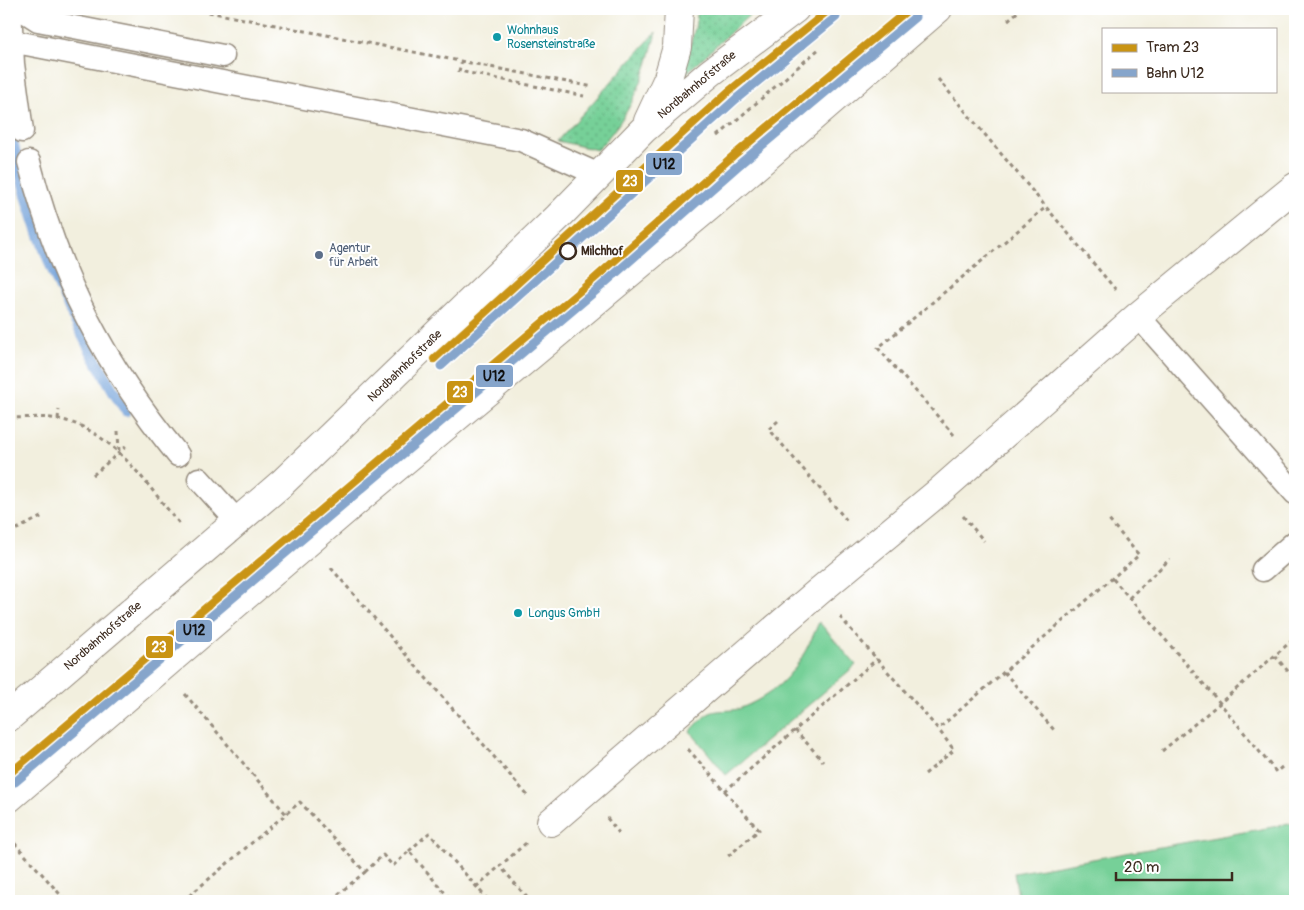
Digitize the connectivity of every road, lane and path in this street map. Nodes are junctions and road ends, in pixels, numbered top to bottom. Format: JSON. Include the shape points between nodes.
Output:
{"nodes":[{"id":1,"x":10,"y":9,"type":"edge"},
{"id":2,"x":20,"y":9,"type":"edge"},
{"id":3,"x":194,"y":9,"type":"edge"},
{"id":4,"x":679,"y":9,"type":"edge"},
{"id":5,"x":794,"y":9,"type":"edge"},
{"id":6,"x":938,"y":9,"type":"edge"},
{"id":7,"x":1021,"y":9,"type":"edge"},
{"id":8,"x":1008,"y":20,"type":"dead end"},
{"id":9,"x":11,"y":41,"type":"junction"},
{"id":10,"x":820,"y":48,"type":"dead end"},
{"id":11,"x":223,"y":56,"type":"dead end"},
{"id":12,"x":462,"y":60,"type":"junction"},
{"id":13,"x":938,"y":79,"type":"dead end"},
{"id":14,"x":593,"y":87,"type":"dead end"},
{"id":15,"x":584,"y":96,"type":"dead end"},
{"id":16,"x":644,"y":129,"type":"junction"},
{"id":17,"x":22,"y":131,"type":"dead end"},
{"id":18,"x":718,"y":136,"type":"dead end"},
{"id":19,"x":29,"y":162,"type":"dead end"},
{"id":20,"x":599,"y":175,"type":"junction"},
{"id":21,"x":1295,"y":186,"type":"edge"},
{"id":22,"x":1046,"y":207,"type":"junction"},
{"id":23,"x":1138,"y":316,"type":"junction"},
{"id":24,"x":58,"y":410,"type":"dead end"},
{"id":25,"x":9,"y":418,"type":"edge"},
{"id":26,"x":58,"y":419,"type":"junction"},
{"id":27,"x":778,"y":421,"type":"dead end"},
{"id":28,"x":152,"y":424,"type":"junction"},
{"id":29,"x":119,"y":453,"type":"junction"},
{"id":30,"x":178,"y":455,"type":"dead end"},
{"id":31,"x":976,"y":460,"type":"junction"},
{"id":32,"x":93,"y":475,"type":"dead end"},
{"id":33,"x":199,"y":479,"type":"dead end"},
{"id":34,"x":1295,"y":493,"type":"edge"},
{"id":35,"x":43,"y":516,"type":"dead end"},
{"id":36,"x":1108,"y":519,"type":"dead end"},
{"id":37,"x":237,"y":521,"type":"junction"},
{"id":38,"x":9,"y":533,"type":"edge"},
{"id":39,"x":1295,"y":542,"type":"edge"},
{"id":40,"x":871,"y":548,"type":"junction"},
{"id":41,"x":203,"y":550,"type":"junction"},
{"id":42,"x":1170,"y":559,"type":"dead end"},
{"id":43,"x":328,"y":564,"type":"dead end"},
{"id":44,"x":1263,"y":570,"type":"dead end"},
{"id":45,"x":1113,"y":579,"type":"junction"},
{"id":46,"x":818,"y":592,"type":"junction"},
{"id":47,"x":1129,"y":598,"type":"junction"},
{"id":48,"x":1295,"y":638,"type":"edge"},
{"id":49,"x":1275,"y":656,"type":"junction"},
{"id":50,"x":877,"y":659,"type":"junction"},
{"id":51,"x":1004,"y":672,"type":"junction"},
{"id":52,"x":1293,"y":676,"type":"dead end"},
{"id":53,"x":181,"y":689,"type":"dead end"},
{"id":54,"x":1220,"y":703,"type":"junction"},
{"id":55,"x":9,"y":716,"type":"edge"},
{"id":56,"x":666,"y":723,"type":"junction"},
{"id":57,"x":938,"y":729,"type":"junction"},
{"id":58,"x":795,"y":730,"type":"junction"},
{"id":59,"x":1054,"y":730,"type":"dead end"},
{"id":60,"x":1162,"y":751,"type":"dead end"},
{"id":61,"x":823,"y":761,"type":"dead end"},
{"id":62,"x":1282,"y":767,"type":"dead end"},
{"id":63,"x":925,"y":774,"type":"dead end"},
{"id":64,"x":725,"y":791,"type":"junction"},
{"id":65,"x":9,"y":798,"type":"edge"},
{"id":66,"x":286,"y":814,"type":"junction"},
{"id":67,"x":551,"y":822,"type":"junction"},
{"id":68,"x":9,"y":837,"type":"edge"},
{"id":69,"x":408,"y":851,"type":"junction"},
{"id":70,"x":727,"y":857,"type":"dead end"},
{"id":71,"x":500,"y":866,"type":"junction"},
{"id":72,"x":365,"y":872,"type":"junction"},
{"id":73,"x":476,"y":887,"type":"junction"},
{"id":74,"x":66,"y":901,"type":"edge"},
{"id":75,"x":184,"y":901,"type":"edge"},
{"id":76,"x":330,"y":901,"type":"edge"},
{"id":77,"x":452,"y":901,"type":"edge"},
{"id":78,"x":489,"y":901,"type":"edge"},
{"id":79,"x":530,"y":901,"type":"edge"}],
"edges":[{"from":1,"to":9,"type":"lane"},
{"from":2,"to":11,"type":"lane","via":[[38,20]]},
{"from":3,"to":12,"type":"path"},
{"from":4,"to":16,"type":"street","via":[[677,47],[668,78]]},
{"from":5,"to":16,"type":"street","name":"Nordbahnhofstraße"},
{"from":6,"to":65,"type":"street"},
{"from":7,"to":8,"type":"path"},
{"from":9,"to":17,"type":"lane"},
{"from":9,"to":20,"type":"lane","via":[[521,140]]},
{"from":10,"to":18,"type":"path"},
{"from":12,"to":14,"type":"path"},
{"from":12,"to":15,"type":"path","via":[[460,71]]},
{"from":13,"to":22,"type":"path"},
{"from":16,"to":20,"type":"street","name":"Nordbahnhofstraße"},
{"from":19,"to":28,"type":"lane","via":[[52,240],[80,308]]},
{"from":20,"to":37,"type":"street","name":"Nordbahnhofstraße","via":[[348,420]]},
{"from":21,"to":23,"type":"street"},
{"from":22,"to":23,"type":"path"},
{"from":22,"to":31,"type":"path","via":[[878,348]]},
{"from":23,"to":31,"type":"street"},
{"from":23,"to":34,"type":"lane"},
{"from":24,"to":26,"type":"path"},
{"from":25,"to":26,"type":"path"},
{"from":26,"to":29,"type":"path","via":[[92,430]]},
{"from":27,"to":40,"type":"path","via":[[769,429]]},
{"from":28,"to":29,"type":"path"},
{"from":28,"to":30,"type":"lane"},
{"from":29,"to":32,"type":"path"},
{"from":29,"to":41,"type":"path"},
{"from":31,"to":40,"type":"street"},
{"from":33,"to":37,"type":"lane"},
{"from":35,"to":38,"type":"path"},
{"from":36,"to":45,"type":"path","via":[[1139,555]]},
{"from":37,"to":41,"type":"street","name":"Nordbahnhofstraße"},
{"from":39,"to":44,"type":"lane"},
{"from":40,"to":46,"type":"street"},
{"from":41,"to":55,"type":"street","name":"Nordbahnhofstraße"},
{"from":42,"to":47,"type":"path"},
{"from":43,"to":67,"type":"path"},
{"from":45,"to":47,"type":"path"},
{"from":45,"to":51,"type":"path"},
{"from":46,"to":50,"type":"path"},
{"from":46,"to":56,"type":"street"},
{"from":47,"to":54,"type":"path"},
{"from":48,"to":49,"type":"path"},
{"from":49,"to":52,"type":"path"},
{"from":49,"to":54,"type":"path"},
{"from":50,"to":57,"type":"path"},
{"from":50,"to":58,"type":"path"},
{"from":51,"to":57,"type":"path"},
{"from":51,"to":59,"type":"path"},
{"from":53,"to":66,"type":"path"},
{"from":54,"to":60,"type":"path"},
{"from":54,"to":62,"type":"path","via":[[1276,772]]},
{"from":56,"to":64,"type":"path"},
{"from":56,"to":67,"type":"street"},
{"from":57,"to":63,"type":"path","via":[[954,750]]},
{"from":58,"to":61,"type":"path"},
{"from":58,"to":64,"type":"path"},
{"from":64,"to":70,"type":"path","via":[[758,830]]},
{"from":66,"to":72,"type":"path","via":[[300,802]]},
{"from":66,"to":75,"type":"path"},
{"from":67,"to":71,"type":"path"},
{"from":68,"to":74,"type":"path"},
{"from":69,"to":72,"type":"path","via":[[393,866],[383,855]]},
{"from":69,"to":73,"type":"path","via":[[429,833]]},
{"from":69,"to":77,"type":"path"},
{"from":71,"to":73,"type":"path"},
{"from":71,"to":79,"type":"path"},
{"from":72,"to":76,"type":"path"},
{"from":73,"to":78,"type":"path"}]}
